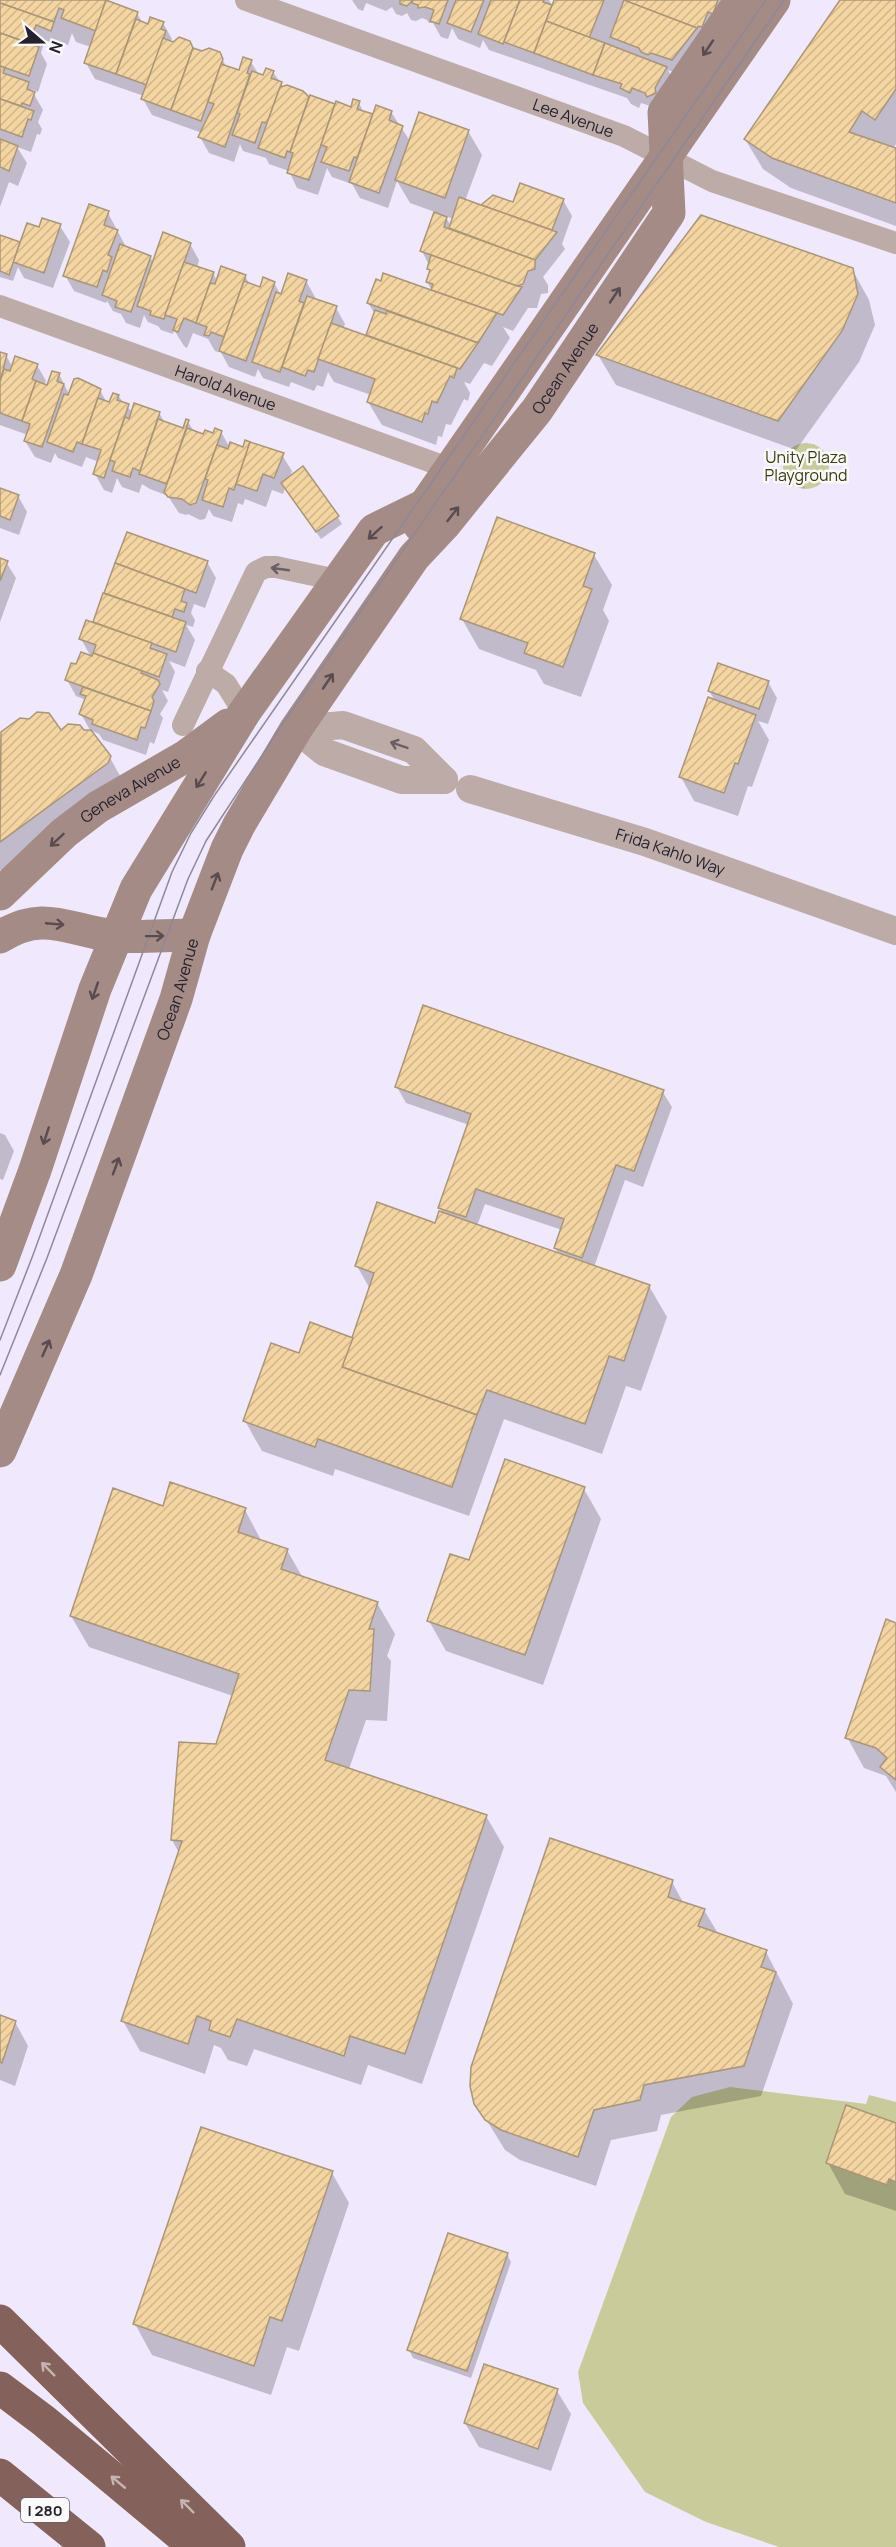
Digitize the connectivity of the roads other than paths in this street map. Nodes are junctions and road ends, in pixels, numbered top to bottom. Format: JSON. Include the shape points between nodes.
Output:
{"nodes":[{"id":1,"x":246,"y":0,"type":"edge"},
{"id":2,"x":741,"y":0,"type":"edge"},
{"id":3,"x":774,"y":0,"type":"edge"},
{"id":4,"x":665,"y":157,"type":"junction"},
{"id":5,"x":896,"y":243,"type":"edge"},
{"id":6,"x":0,"y":306,"type":"edge"},
{"id":7,"x":451,"y":469,"type":"junction"},
{"id":8,"x":425,"y":505,"type":"junction"},
{"id":9,"x":414,"y":557,"type":"junction"},
{"id":10,"x":337,"y":580,"type":"junction"},
{"id":11,"x":207,"y":671,"type":"junction"},
{"id":12,"x":271,"y":722,"type":"junction"},
{"id":13,"x":183,"y":725,"type":"dead end"},
{"id":14,"x":444,"y":780,"type":"joint"},
{"id":15,"x":470,"y":789,"type":"joint"},
{"id":16,"x":0,"y":894,"type":"edge"},
{"id":17,"x":896,"y":931,"type":"edge"},
{"id":18,"x":194,"y":935,"type":"junction"},
{"id":19,"x":115,"y":936,"type":"junction"},
{"id":20,"x":0,"y":937,"type":"edge"},
{"id":21,"x":0,"y":1265,"type":"edge"},
{"id":22,"x":0,"y":1451,"type":"edge"},
{"id":23,"x":0,"y":2322,"type":"edge"},
{"id":24,"x":0,"y":2388,"type":"edge"},
{"id":25,"x":0,"y":2475,"type":"edge"},
{"id":26,"x":89,"y":2547,"type":"edge"},
{"id":27,"x":195,"y":2547,"type":"edge"},
{"id":28,"x":229,"y":2547,"type":"edge"}],
"edges":[{"from":1,"to":4,"type":"street","name":"Lee Avenue","via":[[624,136]]},
{"from":2,"to":4,"type":"main road","name":"Ocean Avenue","one_way":true,"via":[[664,112]]},
{"from":3,"to":4,"type":"main road","name":"Ocean Avenue"},
{"from":4,"to":5,"type":"street","name":"Lee Avenue","via":[[712,181]]},
{"from":4,"to":7,"type":"main road","name":"Ocean Avenue"},
{"from":9,"to":4,"type":"main road","name":"Ocean Avenue","one_way":true,"via":[[537,410],[669,213]]},
{"from":6,"to":7,"type":"street","name":"Harold Avenue"},
{"from":7,"to":8,"type":"main road","name":"Ocean Avenue"},
{"from":8,"to":9,"type":"main road","name":"Ocean Avenue"},
{"from":8,"to":10,"type":"main road","name":"Ocean Avenue","one_way":true,"via":[[374,530]]},
{"from":12,"to":9,"type":"main road","name":"Ocean Avenue","one_way":true},
{"from":10,"to":11,"type":"street","one_way":true,"via":[[276,567],[256,572]]},
{"from":10,"to":12,"type":"main road","name":"Ocean Avenue"},
{"from":11,"to":12,"type":"street"},
{"from":11,"to":13,"type":"street"},
{"from":12,"to":14,"type":"street","name":"Frida Kahlo Way","via":[[343,725],[414,750]]},
{"from":12,"to":16,"type":"main road","name":"Geneva Avenue","one_way":true,"via":[[186,756],[98,807],[64,833]]},
{"from":18,"to":12,"type":"main road","name":"Ocean Avenue","one_way":true},
{"from":12,"to":19,"type":"main road","name":"Ocean Avenue","one_way":true,"via":[[157,852]]},
{"from":14,"to":15,"type":"street","name":"Frida Kahlo Way"},
{"from":15,"to":17,"type":"street","name":"Frida Kahlo Way","via":[[645,843]]},
{"from":19,"to":18,"type":"main road","one_way":true},
{"from":22,"to":18,"type":"main road","name":"Ocean Avenue","one_way":true,"via":[[76,1275],[176,999]]},
{"from":20,"to":19,"type":"main road","one_way":true,"via":[[17,926],[38,922]]},
{"from":19,"to":21,"type":"main road","name":"Ocean Avenue","one_way":true},
{"from":28,"to":23,"type":"highway","one_way":true},
{"from":27,"to":24,"type":"highway","one_way":true},
{"from":25,"to":26,"type":"highway","number":"I 280"}]}
